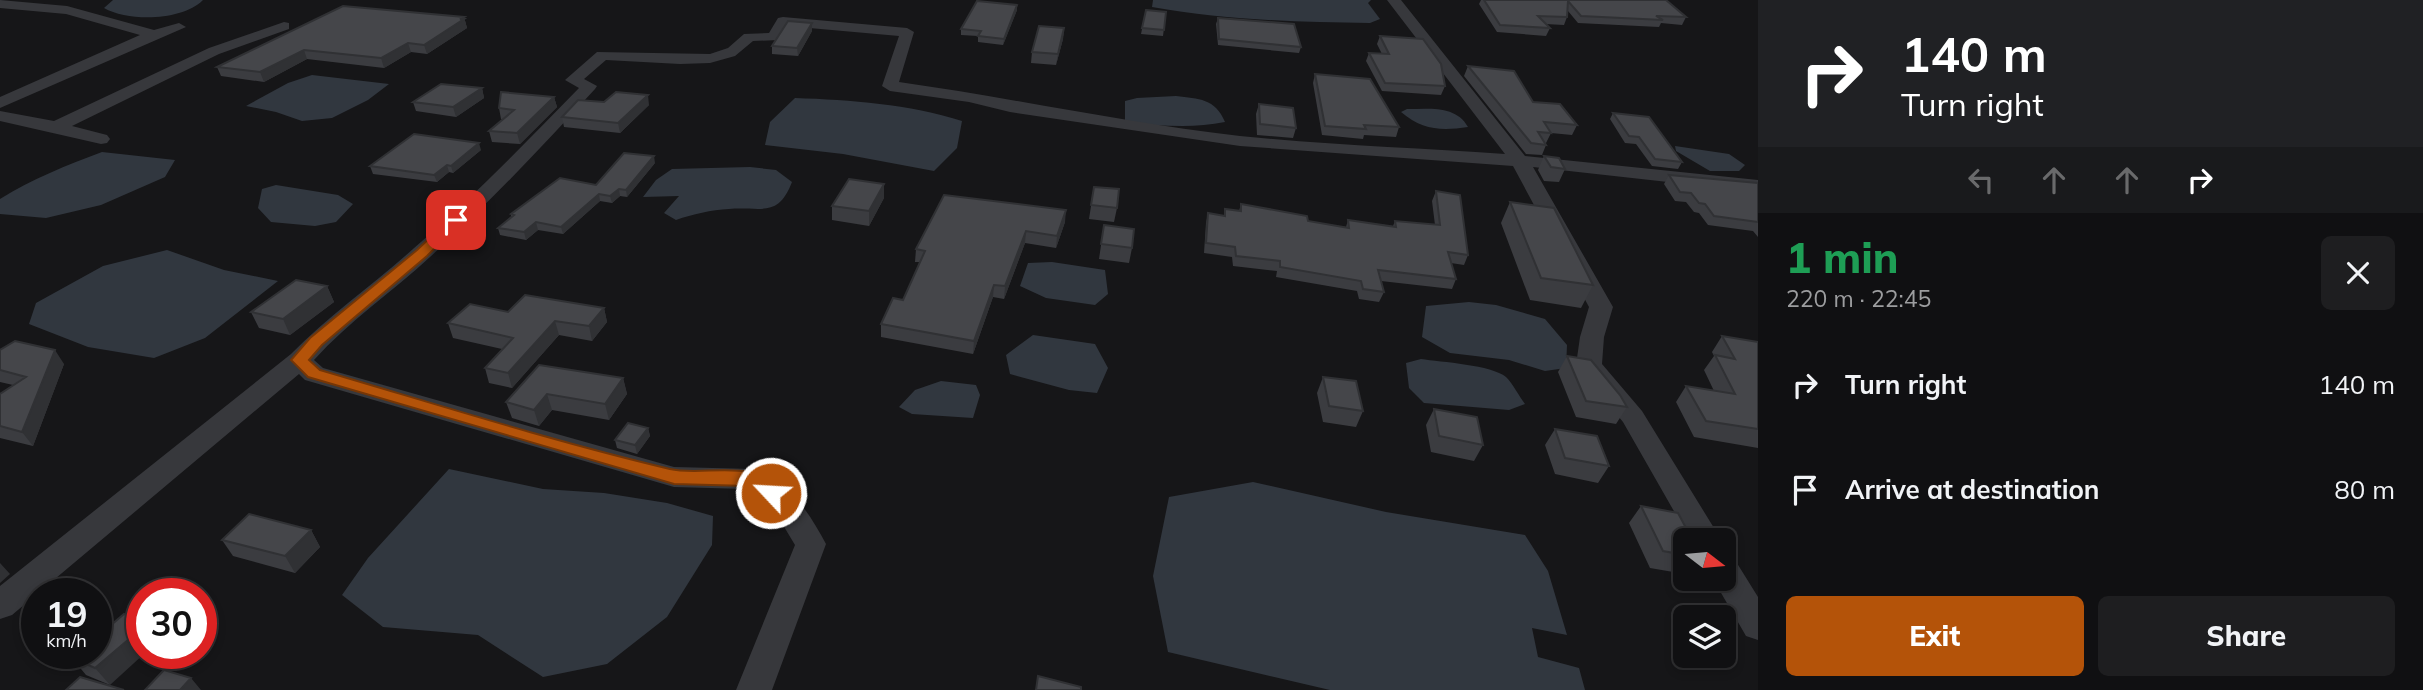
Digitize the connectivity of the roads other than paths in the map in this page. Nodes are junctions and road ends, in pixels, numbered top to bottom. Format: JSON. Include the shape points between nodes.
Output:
{"nodes":[{"id":1,"x":1394,"y":0,"type":"edge"},
{"id":2,"x":87,"y":3,"type":"dead end"},
{"id":3,"x":0,"y":4,"type":"edge"},
{"id":4,"x":67,"y":10,"type":"junction"},
{"id":5,"x":284,"y":26,"type":"dead end"},
{"id":6,"x":179,"y":27,"type":"dead end"},
{"id":7,"x":155,"y":34,"type":"junction"},
{"id":8,"x":0,"y":103,"type":"edge"},
{"id":9,"x":0,"y":116,"type":"edge"},
{"id":10,"x":56,"y":127,"type":"junction"},
{"id":11,"x":101,"y":139,"type":"dead end"},
{"id":12,"x":1520,"y":161,"type":"junction"},
{"id":13,"x":1758,"y":186,"type":"edge"},
{"id":14,"x":300,"y":360,"type":"junction"},
{"id":15,"x":1699,"y":528,"type":"edge"},
{"id":16,"x":1736,"y":589,"type":"edge"},
{"id":17,"x":0,"y":605,"type":"edge"},
{"id":18,"x":1758,"y":626,"type":"edge"},
{"id":19,"x":754,"y":690,"type":"edge"}],
"edges":[{"from":1,"to":12,"type":"street"},
{"from":2,"to":4,"type":"street"},
{"from":3,"to":4,"type":"street"},
{"from":4,"to":7,"type":"street"},
{"from":5,"to":10,"type":"street","via":[[215,51]]},
{"from":6,"to":7,"type":"street"},
{"from":7,"to":8,"type":"street"},
{"from":9,"to":10,"type":"street"},
{"from":10,"to":11,"type":"street"},
{"from":12,"to":13,"type":"street"},
{"from":12,"to":14,"type":"street","via":[[1240,141],[890,86],[908,32],[783,21],[773,37],[749,37],[740,48],[721,57],[602,55],[573,80],[589,86],[523,156]]},
{"from":12,"to":15,"type":"street","via":[[1601,307],[1589,365],[1633,417]]},
{"from":14,"to":17,"type":"street"},
{"from":14,"to":19,"type":"street","via":[[314,374],[674,477],[753,479],[788,507],[811,544]]},
{"from":16,"to":18,"type":"street"}]}
